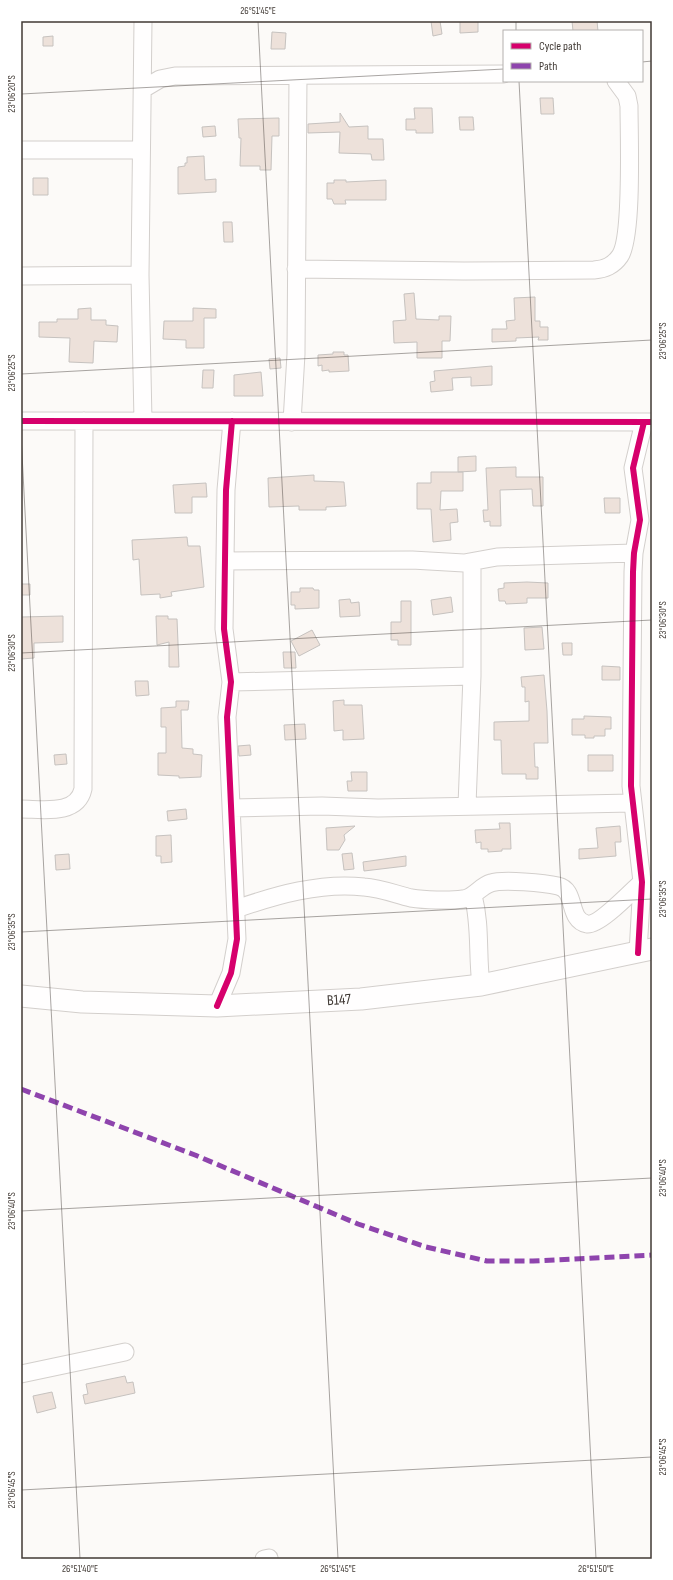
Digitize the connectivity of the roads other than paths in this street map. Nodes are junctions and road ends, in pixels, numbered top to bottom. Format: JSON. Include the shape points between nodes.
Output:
{"nodes":[{"id":1,"x":143,"y":21,"type":"edge"},
{"id":2,"x":503,"y":74,"type":"edge"},
{"id":3,"x":298,"y":76,"type":"junction"},
{"id":4,"x":617,"y":82,"type":"edge"},
{"id":5,"x":143,"y":89,"type":"junction"},
{"id":6,"x":21,"y":150,"type":"edge"},
{"id":7,"x":141,"y":150,"type":"junction"},
{"id":8,"x":296,"y":268,"type":"junction"},
{"id":9,"x":140,"y":275,"type":"junction"},
{"id":10,"x":21,"y":276,"type":"edge"},
{"id":11,"x":21,"y":421,"type":"edge"},
{"id":12,"x":84,"y":421,"type":"junction"},
{"id":13,"x":143,"y":421,"type":"junction"},
{"id":14,"x":232,"y":422,"type":"junction"},
{"id":15,"x":292,"y":422,"type":"junction"},
{"id":16,"x":648,"y":422,"type":"edge"},
{"id":17,"x":634,"y":553,"type":"junction"},
{"id":18,"x":225,"y":561,"type":"junction"},
{"id":19,"x":472,"y":562,"type":"junction"},
{"id":20,"x":472,"y":676,"type":"junction"},
{"id":21,"x":231,"y":682,"type":"junction"},
{"id":22,"x":632,"y":802,"type":"junction"},
{"id":23,"x":467,"y":805,"type":"junction"},
{"id":24,"x":232,"y":808,"type":"junction"},
{"id":25,"x":21,"y":809,"type":"edge"},
{"id":26,"x":642,"y":882,"type":"junction"},
{"id":27,"x":473,"y":895,"type":"junction"},
{"id":28,"x":236,"y":908,"type":"junction"},
{"id":29,"x":645,"y":951,"type":"edge"},
{"id":30,"x":481,"y":985,"type":"junction"},
{"id":31,"x":21,"y":996,"type":"edge"},
{"id":32,"x":217,"y":1006,"type":"junction"},
{"id":33,"x":125,"y":1352,"type":"dead end"},
{"id":34,"x":21,"y":1374,"type":"edge"}],
"edges":[{"from":1,"to":5,"type":"street"},
{"from":2,"to":3,"type":"street"},
{"from":3,"to":5,"type":"street","via":[[175,76],[160,79]]},
{"from":3,"to":8,"type":"street"},
{"from":4,"to":8,"type":"street","via":[[627,96],[629,106],[629,186],[626,238],[620,255],[611,265],[594,270]]},
{"from":5,"to":7,"type":"street"},
{"from":6,"to":7,"type":"street"},
{"from":7,"to":9,"type":"street"},
{"from":8,"to":15,"type":"street","via":[[296,374]]},
{"from":9,"to":10,"type":"street"},
{"from":9,"to":13,"type":"street"},
{"from":11,"to":12,"type":"street"},
{"from":12,"to":13,"type":"street"},
{"from":12,"to":25,"type":"street","via":[[83,790],[77,802],[70,807]]},
{"from":13,"to":14,"type":"street"},
{"from":14,"to":15,"type":"street"},
{"from":14,"to":18,"type":"street","via":[[226,490]]},
{"from":15,"to":16,"type":"street"},
{"from":16,"to":17,"type":"street","via":[[633,468],[640,520]]},
{"from":17,"to":19,"type":"street","via":[[497,557]]},
{"from":17,"to":22,"type":"street"},
{"from":18,"to":19,"type":"street"},
{"from":18,"to":21,"type":"street","via":[[224,629]]},
{"from":19,"to":20,"type":"street"},
{"from":20,"to":21,"type":"street"},
{"from":20,"to":23,"type":"street"},
{"from":21,"to":24,"type":"street","via":[[227,717]]},
{"from":22,"to":23,"type":"street"},
{"from":22,"to":26,"type":"street"},
{"from":23,"to":24,"type":"street"},
{"from":24,"to":28,"type":"street"},
{"from":26,"to":27,"type":"street","via":[[602,918],[587,924],[574,913],[568,892],[557,886],[491,882]]},
{"from":26,"to":29,"type":"street"},
{"from":27,"to":28,"type":"street","via":[[464,899],[419,899],[365,887],[337,886],[269,898]]},
{"from":27,"to":30,"type":"street","via":[[479,924],[478,956]]},
{"from":28,"to":32,"type":"street","via":[[235,956]]},
{"from":29,"to":30,"type":"main road","name":"B147","number":"B147"},
{"from":30,"to":32,"type":"main road","name":"B147","number":"B147","via":[[361,999]]},
{"from":31,"to":32,"type":"main road","name":"B147","number":"B147","via":[[82,1002]]},
{"from":33,"to":34,"type":"street"}]}
